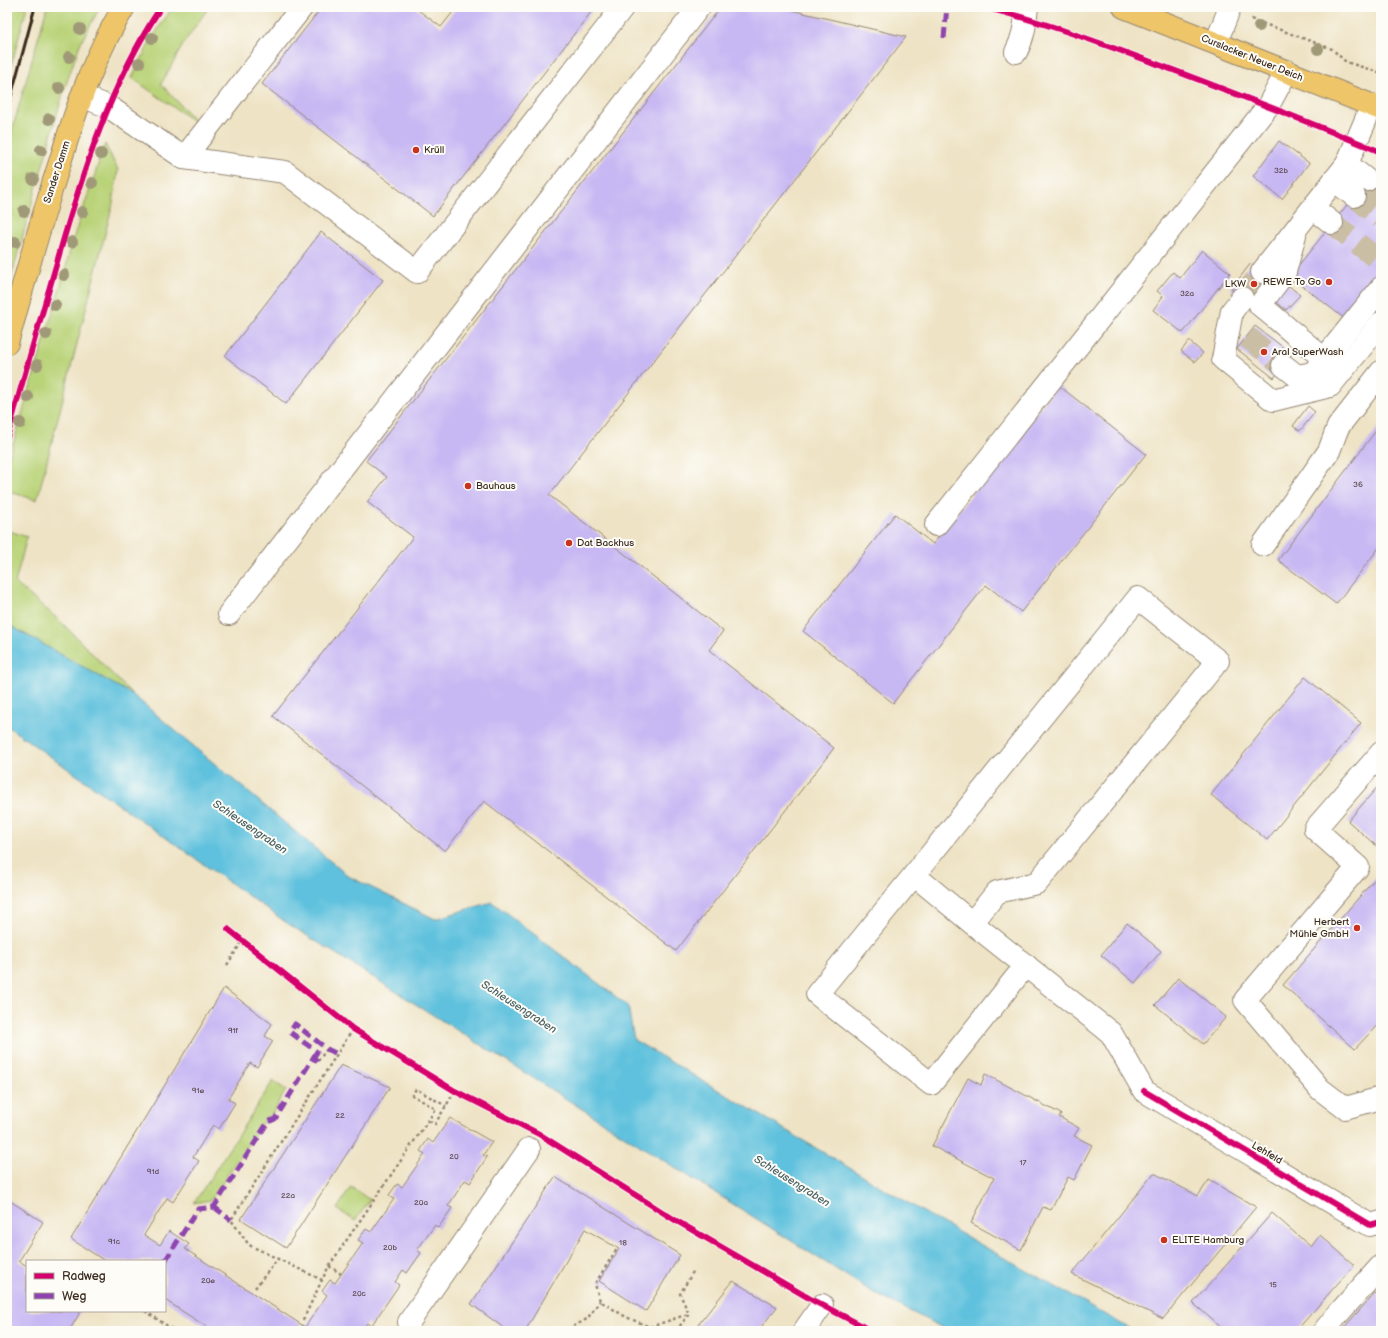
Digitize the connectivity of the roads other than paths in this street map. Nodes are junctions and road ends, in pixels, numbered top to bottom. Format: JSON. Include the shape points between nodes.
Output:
{"nodes":[{"id":1,"x":124,"y":7,"type":"edge"},
{"id":2,"x":302,"y":7,"type":"edge"},
{"id":3,"x":623,"y":7,"type":"edge"},
{"id":4,"x":699,"y":7,"type":"edge"},
{"id":5,"x":1027,"y":7,"type":"edge"},
{"id":6,"x":1124,"y":7,"type":"edge"},
{"id":7,"x":1229,"y":9,"type":"edge"},
{"id":8,"x":1216,"y":43,"type":"junction"},
{"id":9,"x":1016,"y":52,"type":"dead end"},
{"id":10,"x":1287,"y":71,"type":"junction"},
{"id":11,"x":82,"y":96,"type":"junction"},
{"id":12,"x":1377,"y":107,"type":"edge"},
{"id":13,"x":184,"y":158,"type":"junction"},
{"id":14,"x":1341,"y":172,"type":"junction"},
{"id":15,"x":1361,"y":188,"type":"tunnel mouth"},
{"id":16,"x":1313,"y":208,"type":"junction"},
{"id":17,"x":1332,"y":223,"type":"tunnel mouth"},
{"id":18,"x":1297,"y":228,"type":"junction"},
{"id":19,"x":1262,"y":272,"type":"tunnel mouth"},
{"id":20,"x":1381,"y":288,"type":"edge"},
{"id":21,"x":1242,"y":298,"type":"tunnel mouth"},
{"id":22,"x":1381,"y":323,"type":"edge"},
{"id":23,"x":7,"y":343,"type":"edge"},
{"id":24,"x":1324,"y":359,"type":"junction"},
{"id":25,"x":1283,"y":365,"type":"tunnel mouth"},
{"id":26,"x":1381,"y":372,"type":"edge"},
{"id":27,"x":936,"y":525,"type":"dead end"},
{"id":28,"x":1263,"y":545,"type":"dead end"},
{"id":29,"x":229,"y":614,"type":"dead end"},
{"id":30,"x":1381,"y":753,"type":"edge"},
{"id":31,"x":914,"y":875,"type":"junction"},
{"id":32,"x":972,"y":923,"type":"junction"},
{"id":33,"x":1026,"y":965,"type":"junction"},
{"id":34,"x":1381,"y":1098,"type":"edge"},
{"id":35,"x":529,"y":1149,"type":"dead end"},
{"id":36,"x":1381,"y":1222,"type":"edge"},
{"id":37,"x":1381,"y":1266,"type":"edge"},
{"id":38,"x":822,"y":1305,"type":"road end"},
{"id":39,"x":410,"y":1322,"type":"dead end"},
{"id":40,"x":804,"y":1331,"type":"edge"},
{"id":41,"x":1324,"y":1331,"type":"edge"}],
"edges":[{"from":1,"to":11,"type":"main road","name":"Sander Damm","via":[[98,54]]},
{"from":2,"to":13,"type":"street"},
{"from":3,"to":13,"type":"street","via":[[417,272],[284,172]]},
{"from":4,"to":29,"type":"street"},
{"from":5,"to":9,"type":"street","via":[[1022,42]]},
{"from":6,"to":8,"type":"main road","name":"Curslacker Neuer Deich"},
{"from":7,"to":8,"type":"street"},
{"from":8,"to":10,"type":"main road","name":"Curslacker Neuer Deich"},
{"from":10,"to":12,"type":"main road","name":"Curslacker Neuer Deich"},
{"from":10,"to":27,"type":"street","via":[[1268,106]]},
{"from":11,"to":13,"type":"street","via":[[109,108]]},
{"from":11,"to":23,"type":"main road","name":"Sander Damm","via":[[46,205]]},
{"from":12,"to":14,"type":"street"},
{"from":14,"to":15,"type":"street"},
{"from":14,"to":16,"type":"street"},
{"from":16,"to":17,"type":"street"},
{"from":16,"to":18,"type":"street"},
{"from":18,"to":19,"type":"street"},
{"from":18,"to":24,"type":"street","via":[[1285,272],[1260,305]]},
{"from":20,"to":24,"type":"street"},
{"from":21,"to":22,"type":"street","via":[[1232,311],[1237,335],[1223,359],[1272,400],[1330,386]]},
{"from":24,"to":25,"type":"street","via":[[1313,373],[1297,376]]},
{"from":26,"to":28,"type":"street","via":[[1338,427],[1329,451]]},
{"from":30,"to":34,"type":"street","via":[[1315,829],[1358,867],[1245,1000],[1320,1089],[1345,1108]]},
{"from":31,"to":32,"type":"street"},
{"from":31,"to":32,"type":"street","via":[[1138,598],[1218,661],[1037,883],[997,892]]},
{"from":31,"to":33,"type":"street","via":[[818,994],[931,1084]]},
{"from":32,"to":33,"type":"street"},
{"from":33,"to":36,"type":"street","name":"Lehfeld","via":[[1111,1033],[1144,1091],[1370,1225]]},
{"from":35,"to":39,"type":"street"},
{"from":37,"to":41,"type":"street"},
{"from":38,"to":40,"type":"street"}]}
